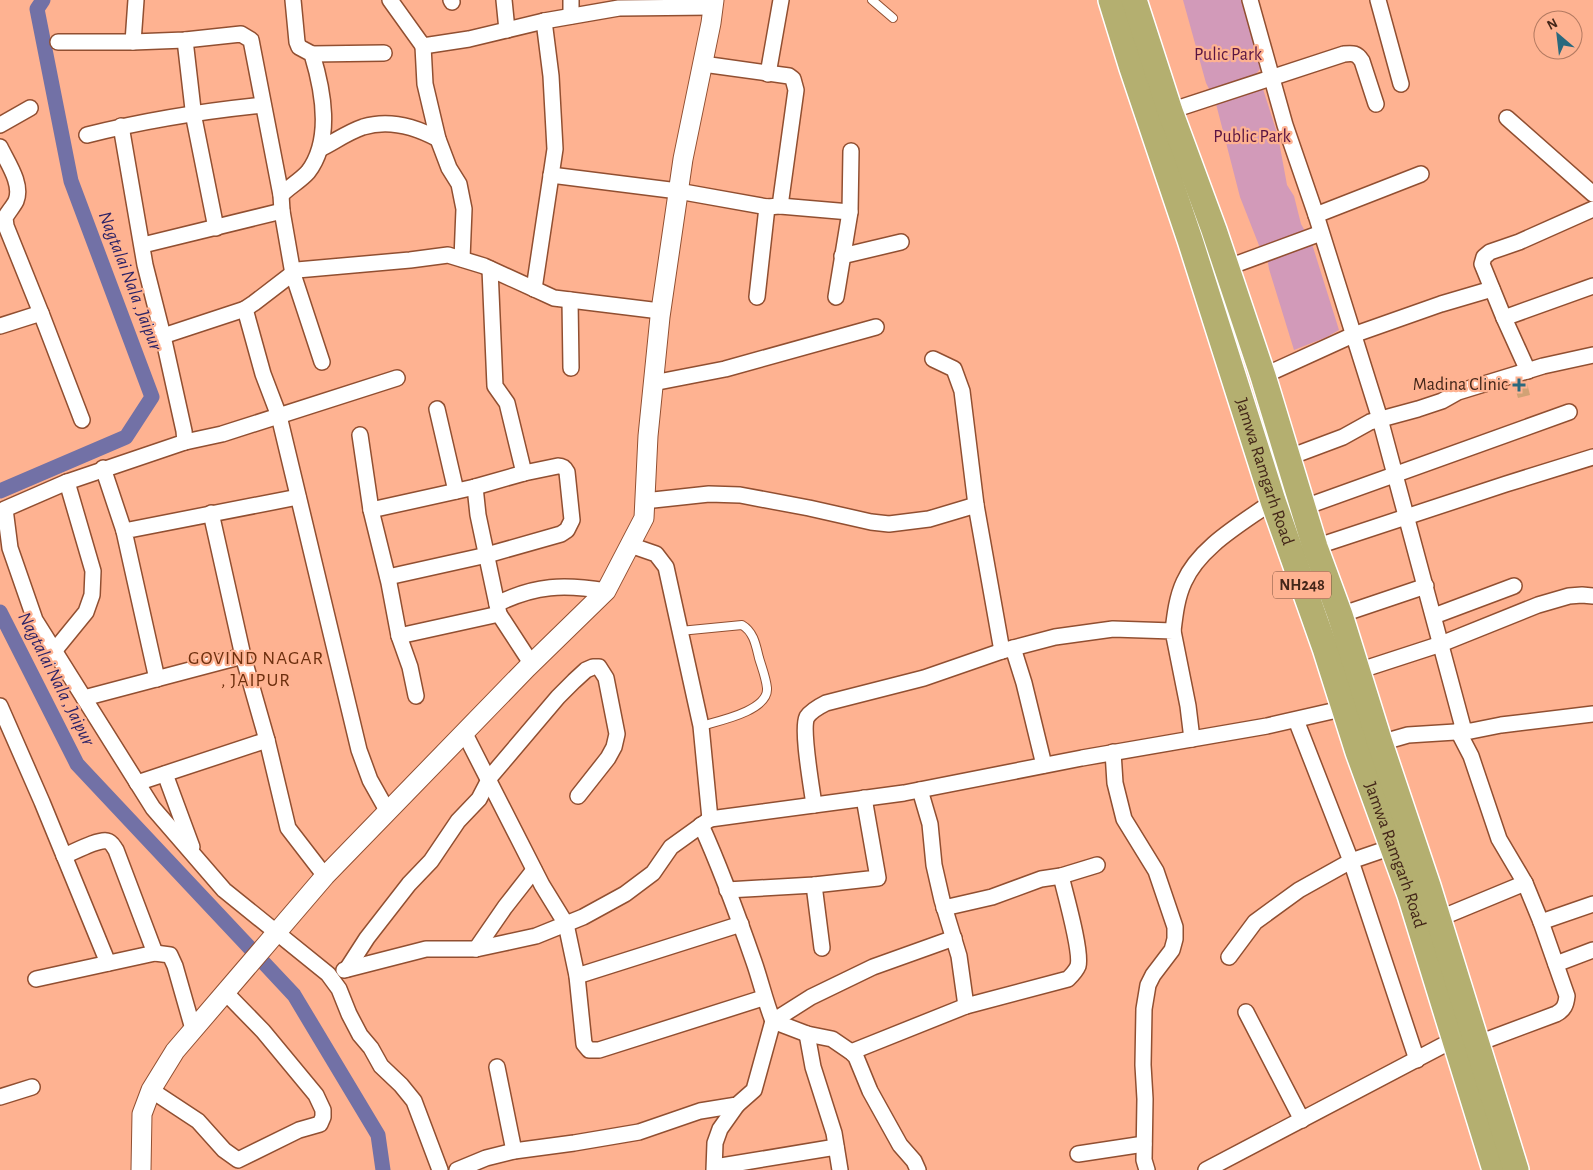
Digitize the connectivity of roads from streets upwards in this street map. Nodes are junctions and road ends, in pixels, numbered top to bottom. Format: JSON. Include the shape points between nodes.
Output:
{"nodes":[{"id":1,"x":136,"y":0,"type":"edge"},
{"id":2,"x":293,"y":0,"type":"edge"},
{"id":3,"x":390,"y":0,"type":"edge"},
{"id":4,"x":504,"y":0,"type":"edge"},
{"id":5,"x":571,"y":0,"type":"edge"},
{"id":6,"x":781,"y":0,"type":"edge"},
{"id":7,"x":1111,"y":0,"type":"edge"},
{"id":8,"x":1134,"y":0,"type":"edge"},
{"id":9,"x":1250,"y":0,"type":"edge"},
{"id":10,"x":1378,"y":0,"type":"edge"},
{"id":11,"x":713,"y":4,"type":"edge"},
{"id":12,"x":571,"y":16,"type":"junction"},
{"id":13,"x":544,"y":21,"type":"junction"},
{"id":14,"x":507,"y":30,"type":"junction"},
{"id":15,"x":185,"y":40,"type":"junction"},
{"id":16,"x":58,"y":42,"type":"dead end"},
{"id":17,"x":133,"y":42,"type":"junction"},
{"id":18,"x":423,"y":46,"type":"junction"},
{"id":19,"x":384,"y":53,"type":"dead end"},
{"id":20,"x":312,"y":54,"type":"junction"},
{"id":21,"x":703,"y":64,"type":"junction"},
{"id":22,"x":768,"y":74,"type":"junction"},
{"id":23,"x":1272,"y":78,"type":"junction"},
{"id":24,"x":1401,"y":84,"type":"dead end"},
{"id":25,"x":1376,"y":104,"type":"dead end"},
{"id":26,"x":263,"y":105,"type":"junction"},
{"id":27,"x":30,"y":108,"type":"dead end"},
{"id":28,"x":1170,"y":111,"type":"junction"},
{"id":29,"x":193,"y":112,"type":"junction"},
{"id":30,"x":1507,"y":118,"type":"dead end"},
{"id":31,"x":0,"y":125,"type":"edge"},
{"id":32,"x":121,"y":126,"type":"junction"},
{"id":33,"x":88,"y":135,"type":"dead end"},
{"id":34,"x":438,"y":138,"type":"junction"},
{"id":35,"x":0,"y":147,"type":"edge"},
{"id":36,"x":320,"y":149,"type":"junction"},
{"id":37,"x":851,"y":150,"type":"dead end"},
{"id":38,"x":1422,"y":174,"type":"dead end"},
{"id":39,"x":551,"y":175,"type":"junction"},
{"id":40,"x":678,"y":191,"type":"junction"},
{"id":41,"x":1593,"y":194,"type":"edge"},
{"id":42,"x":281,"y":195,"type":"junction"},
{"id":43,"x":773,"y":207,"type":"junction"},
{"id":44,"x":1593,"y":209,"type":"edge"},
{"id":45,"x":282,"y":211,"type":"junction"},
{"id":46,"x":850,"y":212,"type":"junction"},
{"id":47,"x":1316,"y":215,"type":"junction"},
{"id":48,"x":216,"y":228,"type":"junction"},
{"id":49,"x":1321,"y":232,"type":"junction"},
{"id":50,"x":901,"y":242,"type":"dead end"},
{"id":51,"x":143,"y":245,"type":"junction"},
{"id":52,"x":842,"y":256,"type":"junction"},
{"id":53,"x":462,"y":259,"type":"junction"},
{"id":54,"x":1226,"y":268,"type":"junction"},
{"id":55,"x":490,"y":269,"type":"junction"},
{"id":56,"x":293,"y":274,"type":"junction"},
{"id":57,"x":1593,"y":286,"type":"edge"},
{"id":58,"x":534,"y":289,"type":"junction"},
{"id":59,"x":1492,"y":289,"type":"junction"},
{"id":60,"x":758,"y":296,"type":"dead end"},
{"id":61,"x":836,"y":297,"type":"dead end"},
{"id":62,"x":570,"y":300,"type":"junction"},
{"id":63,"x":245,"y":308,"type":"junction"},
{"id":64,"x":660,"y":311,"type":"junction"},
{"id":65,"x":41,"y":313,"type":"junction"},
{"id":66,"x":1504,"y":318,"type":"junction"},
{"id":67,"x":0,"y":326,"type":"edge"},
{"id":68,"x":876,"y":327,"type":"dead end"},
{"id":69,"x":1353,"y":335,"type":"junction"},
{"id":70,"x":163,"y":336,"type":"junction"},
{"id":71,"x":1593,"y":355,"type":"edge"},
{"id":72,"x":932,"y":359,"type":"dead end"},
{"id":73,"x":322,"y":362,"type":"dead end"},
{"id":74,"x":572,"y":368,"type":"dead end"},
{"id":75,"x":1528,"y":371,"type":"junction"},
{"id":76,"x":1263,"y":376,"type":"junction"},
{"id":77,"x":397,"y":378,"type":"dead end"},
{"id":78,"x":653,"y":383,"type":"junction"},
{"id":79,"x":438,"y":409,"type":"dead end"},
{"id":80,"x":1569,"y":412,"type":"dead end"},
{"id":81,"x":279,"y":416,"type":"junction"},
{"id":82,"x":1380,"y":419,"type":"junction"},
{"id":83,"x":82,"y":420,"type":"dead end"},
{"id":84,"x":360,"y":435,"type":"dead end"},
{"id":85,"x":185,"y":442,"type":"junction"},
{"id":86,"x":1593,"y":457,"type":"edge"},
{"id":87,"x":1287,"y":458,"type":"junction"},
{"id":88,"x":103,"y":468,"type":"junction"},
{"id":89,"x":524,"y":473,"type":"junction"},
{"id":90,"x":1395,"y":474,"type":"junction"},
{"id":91,"x":67,"y":482,"type":"junction"},
{"id":92,"x":474,"y":487,"type":"junction"},
{"id":93,"x":456,"y":491,"type":"junction"},
{"id":94,"x":298,"y":497,"type":"junction"},
{"id":95,"x":644,"y":501,"type":"junction"},
{"id":96,"x":1273,"y":501,"type":"junction"},
{"id":97,"x":976,"y":505,"type":"junction"},
{"id":98,"x":1302,"y":508,"type":"junction"},
{"id":99,"x":3,"y":509,"type":"edge"},
{"id":100,"x":371,"y":510,"type":"junction"},
{"id":101,"x":211,"y":513,"type":"junction"},
{"id":102,"x":1407,"y":516,"type":"junction"},
{"id":103,"x":124,"y":530,"type":"junction"},
{"id":104,"x":630,"y":545,"type":"junction"},
{"id":105,"x":1315,"y":547,"type":"junction"},
{"id":106,"x":487,"y":555,"type":"junction"},
{"id":107,"x":388,"y":577,"type":"junction"},
{"id":108,"x":1426,"y":586,"type":"junction"},
{"id":109,"x":1514,"y":586,"type":"dead end"},
{"id":110,"x":606,"y":591,"type":"junction"},
{"id":111,"x":1593,"y":596,"type":"edge"},
{"id":112,"x":498,"y":609,"type":"junction"},
{"id":113,"x":1340,"y":615,"type":"junction"},
{"id":114,"x":1434,"y":616,"type":"junction"},
{"id":115,"x":1173,"y":631,"type":"junction"},
{"id":116,"x":400,"y":636,"type":"junction"},
{"id":117,"x":1441,"y":644,"type":"junction"},
{"id":118,"x":1008,"y":649,"type":"junction"},
{"id":119,"x":55,"y":650,"type":"junction"},
{"id":120,"x":242,"y":656,"type":"junction"},
{"id":121,"x":531,"y":663,"type":"junction"},
{"id":122,"x":1358,"y":671,"type":"junction"},
{"id":123,"x":157,"y":679,"type":"junction"},
{"id":124,"x":416,"y":696,"type":"dead end"},
{"id":125,"x":84,"y":698,"type":"junction"},
{"id":126,"x":1368,"y":702,"type":"junction"},
{"id":127,"x":0,"y":706,"type":"edge"},
{"id":128,"x":1344,"y":710,"type":"junction"},
{"id":129,"x":1593,"y":714,"type":"edge"},
{"id":130,"x":1296,"y":720,"type":"junction"},
{"id":131,"x":1461,"y":731,"type":"junction"},
{"id":132,"x":464,"y":732,"type":"junction"},
{"id":133,"x":1192,"y":739,"type":"junction"},
{"id":134,"x":267,"y":740,"type":"junction"},
{"id":135,"x":1380,"y":743,"type":"junction"},
{"id":136,"x":1113,"y":752,"type":"junction"},
{"id":137,"x":1044,"y":765,"type":"junction"},
{"id":138,"x":165,"y":774,"type":"junction"},
{"id":139,"x":489,"y":779,"type":"junction"},
{"id":140,"x":137,"y":782,"type":"junction"},
{"id":141,"x":920,"y":790,"type":"junction"},
{"id":142,"x":578,"y":796,"type":"dead end"},
{"id":143,"x":864,"y":798,"type":"junction"},
{"id":144,"x":814,"y":805,"type":"junction"},
{"id":145,"x":388,"y":812,"type":"junction"},
{"id":146,"x":705,"y":822,"type":"junction"},
{"id":147,"x":1392,"y":846,"type":"junction"},
{"id":148,"x":64,"y":856,"type":"junction"},
{"id":149,"x":195,"y":857,"type":"junction"},
{"id":150,"x":1351,"y":861,"type":"junction"},
{"id":151,"x":1096,"y":865,"type":"dead end"},
{"id":152,"x":534,"y":870,"type":"junction"},
{"id":153,"x":325,"y":876,"type":"junction"},
{"id":154,"x":1060,"y":876,"type":"junction"},
{"id":155,"x":1525,"y":884,"type":"junction"},
{"id":156,"x":814,"y":885,"type":"junction"},
{"id":157,"x":727,"y":890,"type":"junction"},
{"id":158,"x":1593,"y":904,"type":"edge"},
{"id":159,"x":944,"y":908,"type":"junction"},
{"id":160,"x":1438,"y":919,"type":"junction"},
{"id":161,"x":1541,"y":922,"type":"junction"},
{"id":162,"x":566,"y":924,"type":"junction"},
{"id":163,"x":741,"y":924,"type":"junction"},
{"id":164,"x":954,"y":938,"type":"junction"},
{"id":165,"x":271,"y":939,"type":"junction"},
{"id":166,"x":822,"y":948,"type":"dead end"},
{"id":167,"x":476,"y":949,"type":"junction"},
{"id":168,"x":1593,"y":950,"type":"edge"},
{"id":169,"x":155,"y":953,"type":"junction"},
{"id":170,"x":1229,"y":957,"type":"dead end"},
{"id":171,"x":108,"y":963,"type":"junction"},
{"id":172,"x":1556,"y":964,"type":"junction"},
{"id":173,"x":347,"y":969,"type":"junction"},
{"id":174,"x":328,"y":974,"type":"junction"},
{"id":175,"x":576,"y":976,"type":"junction"},
{"id":176,"x":36,"y":979,"type":"dead end"},
{"id":177,"x":225,"y":992,"type":"junction"},
{"id":178,"x":763,"y":998,"type":"junction"},
{"id":179,"x":966,"y":1006,"type":"junction"},
{"id":180,"x":1246,"y":1012,"type":"dead end"},
{"id":181,"x":772,"y":1021,"type":"junction"},
{"id":182,"x":193,"y":1029,"type":"junction"},
{"id":183,"x":807,"y":1034,"type":"junction"},
{"id":184,"x":1466,"y":1041,"type":"junction"},
{"id":185,"x":850,"y":1052,"type":"junction"},
{"id":186,"x":1417,"y":1060,"type":"junction"},
{"id":187,"x":497,"y":1067,"type":"dead end"},
{"id":188,"x":32,"y":1087,"type":"dead end"},
{"id":189,"x":151,"y":1090,"type":"junction"},
{"id":190,"x":0,"y":1096,"type":"edge"},
{"id":191,"x":737,"y":1106,"type":"junction"},
{"id":192,"x":1302,"y":1120,"type":"junction"},
{"id":193,"x":1144,"y":1144,"type":"junction"},
{"id":194,"x":836,"y":1147,"type":"junction"},
{"id":195,"x":514,"y":1151,"type":"junction"},
{"id":196,"x":1078,"y":1154,"type":"dead end"},
{"id":197,"x":240,"y":1165,"type":"edge"},
{"id":198,"x":715,"y":1168,"type":"edge"},
{"id":199,"x":142,"y":1170,"type":"edge"},
{"id":200,"x":440,"y":1170,"type":"edge"},
{"id":201,"x":457,"y":1170,"type":"edge"},
{"id":202,"x":840,"y":1170,"type":"edge"},
{"id":203,"x":918,"y":1170,"type":"edge"},
{"id":204,"x":1147,"y":1170,"type":"edge"},
{"id":205,"x":1206,"y":1170,"type":"edge"},
{"id":206,"x":1495,"y":1170,"type":"edge"},
{"id":207,"x":1516,"y":1170,"type":"edge"}],
"edges":[{"from":1,"to":17,"type":"street"},
{"from":2,"to":20,"type":"street","via":[[297,42]]},
{"from":3,"to":18,"type":"street"},
{"from":4,"to":14,"type":"street"},
{"from":5,"to":12,"type":"street"},
{"from":6,"to":22,"type":"street"},
{"from":7,"to":96,"type":"highway","name":"Jamwa Ramgarh Road","number":"NH248"},
{"from":8,"to":28,"type":"highway","name":"Jamwa Ramgarh Road","number":"NH248"},
{"from":9,"to":23,"type":"street"},
{"from":10,"to":24,"type":"street"},
{"from":11,"to":12,"type":"street","via":[[619,8]]},
{"from":11,"to":21,"type":"street"},
{"from":12,"to":13,"type":"street"},
{"from":13,"to":14,"type":"street"},
{"from":13,"to":39,"type":"street","via":[[555,149]]},
{"from":14,"to":18,"type":"street"},
{"from":15,"to":17,"type":"street"},
{"from":15,"to":26,"type":"street","via":[[241,34],[251,40]]},
{"from":15,"to":29,"type":"street"},
{"from":16,"to":17,"type":"street"},
{"from":18,"to":34,"type":"street","via":[[425,84]]},
{"from":19,"to":20,"type":"street"},
{"from":20,"to":36,"type":"street","via":[[323,113]]},
{"from":21,"to":22,"type":"street"},
{"from":21,"to":40,"type":"street"},
{"from":22,"to":43,"type":"street","via":[[788,76],[796,90]]},
{"from":23,"to":25,"type":"street","via":[[1352,53],[1362,60]]},
{"from":23,"to":28,"type":"street"},
{"from":23,"to":47,"type":"street"},
{"from":26,"to":29,"type":"street"},
{"from":26,"to":42,"type":"street"},
{"from":27,"to":31,"type":"street"},
{"from":28,"to":54,"type":"highway","name":"Jamwa Ramgarh Road","number":"NH248"},
{"from":29,"to":32,"type":"street"},
{"from":29,"to":48,"type":"street"},
{"from":30,"to":41,"type":"street"},
{"from":32,"to":33,"type":"street"},
{"from":32,"to":51,"type":"street"},
{"from":34,"to":36,"type":"street","via":[[402,124],[387,123],[362,128]]},
{"from":34,"to":53,"type":"street","via":[[459,184],[464,210]]},
{"from":35,"to":65,"type":"street","via":[[17,188],[16,200],[5,218],[6,226]]},
{"from":36,"to":42,"type":"street","via":[[308,172]]},
{"from":37,"to":46,"type":"street"},
{"from":38,"to":47,"type":"street"},
{"from":39,"to":40,"type":"street"},
{"from":39,"to":58,"type":"street"},
{"from":40,"to":43,"type":"street"},
{"from":40,"to":64,"type":"street"},
{"from":42,"to":45,"type":"street"},
{"from":43,"to":46,"type":"street"},
{"from":43,"to":60,"type":"street"},
{"from":44,"to":59,"type":"street","via":[[1490,252],[1482,264]]},
{"from":45,"to":48,"type":"street"},
{"from":45,"to":56,"type":"street"},
{"from":46,"to":52,"type":"street"},
{"from":47,"to":49,"type":"street"},
{"from":48,"to":51,"type":"street"},
{"from":49,"to":54,"type":"street"},
{"from":49,"to":69,"type":"street"},
{"from":50,"to":52,"type":"street"},
{"from":51,"to":70,"type":"street"},
{"from":52,"to":61,"type":"street"},
{"from":53,"to":55,"type":"street"},
{"from":53,"to":56,"type":"street","via":[[448,254],[297,270]]},
{"from":54,"to":76,"type":"highway","name":"Jamwa Ramgarh Road","number":"NH248"},
{"from":55,"to":58,"type":"street"},
{"from":55,"to":89,"type":"street","via":[[495,386],[507,403]]},
{"from":56,"to":63,"type":"street"},
{"from":56,"to":73,"type":"street"},
{"from":57,"to":66,"type":"street"},
{"from":58,"to":62,"type":"street","via":[[554,298]]},
{"from":59,"to":66,"type":"street"},
{"from":59,"to":69,"type":"street"},
{"from":62,"to":64,"type":"street"},
{"from":62,"to":74,"type":"street"},
{"from":63,"to":70,"type":"street"},
{"from":63,"to":81,"type":"street","via":[[263,374]]},
{"from":64,"to":78,"type":"street"},
{"from":65,"to":67,"type":"street"},
{"from":65,"to":83,"type":"street"},
{"from":66,"to":75,"type":"street"},
{"from":68,"to":78,"type":"street","via":[[724,369]]},
{"from":69,"to":76,"type":"street"},
{"from":69,"to":82,"type":"street"},
{"from":70,"to":85,"type":"street"},
{"from":71,"to":75,"type":"street"},
{"from":72,"to":97,"type":"street","via":[[954,370],[962,391]]},
{"from":75,"to":82,"type":"street"},
{"from":76,"to":87,"type":"highway","name":"Jamwa Ramgarh Road","number":"NH248"},
{"from":77,"to":81,"type":"street"},
{"from":78,"to":95,"type":"street"},
{"from":79,"to":93,"type":"street"},
{"from":80,"to":90,"type":"street"},
{"from":81,"to":85,"type":"street"},
{"from":81,"to":94,"type":"street"},
{"from":82,"to":87,"type":"street"},
{"from":82,"to":90,"type":"street"},
{"from":84,"to":100,"type":"street"},
{"from":85,"to":88,"type":"street"},
{"from":86,"to":102,"type":"street"},
{"from":87,"to":98,"type":"highway","name":"Jamwa Ramgarh Road","number":"NH248"},
{"from":88,"to":91,"type":"street"},
{"from":88,"to":103,"type":"street"},
{"from":89,"to":92,"type":"street"},
{"from":89,"to":106,"type":"street","via":[[561,466],[565,469],[570,525],[561,534]]},
{"from":90,"to":98,"type":"street"},
{"from":90,"to":102,"type":"street"},
{"from":91,"to":99,"type":"street"},
{"from":91,"to":119,"type":"street","via":[[93,571],[92,595],[86,612]]},
{"from":92,"to":93,"type":"street"},
{"from":92,"to":106,"type":"street"},
{"from":93,"to":100,"type":"street"},
{"from":94,"to":101,"type":"street"},
{"from":94,"to":145,"type":"street","via":[[359,750],[370,780]]},
{"from":95,"to":97,"type":"street","via":[[708,494],[740,495],[889,524],[929,519]]},
{"from":95,"to":104,"type":"street","via":[[644,518]]},
{"from":96,"to":115,"type":"street","via":[[1197,560],[1184,582]]},
{"from":96,"to":128,"type":"highway","name":"Jamwa Ramgarh Road","number":"NH248"},
{"from":97,"to":118,"type":"street"},
{"from":98,"to":105,"type":"highway","name":"Jamwa Ramgarh Road","number":"NH248"},
{"from":99,"to":119,"type":"street","via":[[10,548],[36,620]]},
{"from":100,"to":107,"type":"street"},
{"from":101,"to":103,"type":"street"},
{"from":101,"to":120,"type":"street"},
{"from":102,"to":105,"type":"street"},
{"from":102,"to":108,"type":"street"},
{"from":103,"to":123,"type":"street"},
{"from":104,"to":110,"type":"street"},
{"from":104,"to":146,"type":"street","via":[[650,551],[662,559],[670,581],[701,726]]},
{"from":105,"to":113,"type":"highway","name":"Jamwa Ramgarh Road","number":"NH248"},
{"from":106,"to":107,"type":"street"},
{"from":106,"to":112,"type":"street"},
{"from":107,"to":116,"type":"street"},
{"from":108,"to":113,"type":"street"},
{"from":108,"to":114,"type":"street"},
{"from":109,"to":114,"type":"street"},
{"from":110,"to":112,"type":"street","via":[[580,586],[539,588],[516,594]]},
{"from":110,"to":121,"type":"street"},
{"from":111,"to":117,"type":"street","via":[[1569,596],[1538,605]]},
{"from":112,"to":116,"type":"street"},
{"from":112,"to":121,"type":"street"},
{"from":113,"to":122,"type":"highway","name":"Jamwa Ramgarh Road","number":"NH248"},
{"from":114,"to":117,"type":"street"},
{"from":115,"to":118,"type":"street","via":[[1113,629],[1055,637]]},
{"from":115,"to":133,"type":"street"},
{"from":116,"to":124,"type":"street"},
{"from":117,"to":122,"type":"street"},
{"from":117,"to":131,"type":"street"},
{"from":118,"to":137,"type":"street","via":[[1026,692]]},
{"from":118,"to":144,"type":"street","via":[[924,678],[826,703],[816,709],[807,718],[805,733]]},
{"from":119,"to":125,"type":"street"},
{"from":120,"to":123,"type":"street"},
{"from":120,"to":134,"type":"street"},
{"from":121,"to":132,"type":"street"},
{"from":122,"to":126,"type":"highway","name":"Jamwa Ramgarh Road","number":"NH248"},
{"from":123,"to":125,"type":"street"},
{"from":125,"to":140,"type":"street"},
{"from":126,"to":128,"type":"street"},
{"from":126,"to":135,"type":"highway","name":"Jamwa Ramgarh Road","number":"NH248"},
{"from":127,"to":148,"type":"street"},
{"from":128,"to":130,"type":"street"},
{"from":128,"to":147,"type":"highway","name":"Jamwa Ramgarh Road","number":"NH248"},
{"from":129,"to":131,"type":"street"},
{"from":130,"to":133,"type":"street"},
{"from":130,"to":150,"type":"street"},
{"from":131,"to":135,"type":"street","via":[[1408,735]]},
{"from":131,"to":155,"type":"street","via":[[1499,839]]},
{"from":132,"to":139,"type":"street"},
{"from":132,"to":145,"type":"street"},
{"from":133,"to":136,"type":"street"},
{"from":134,"to":138,"type":"street"},
{"from":134,"to":153,"type":"street","via":[[288,828]]},
{"from":135,"to":160,"type":"highway","name":"Jamwa Ramgarh Road","number":"NH248"},
{"from":136,"to":137,"type":"street"},
{"from":136,"to":193,"type":"street","via":[[1115,783],[1124,819],[1156,871],[1175,927],[1172,950],[1148,985],[1144,1009]]},
{"from":137,"to":141,"type":"street"},
{"from":138,"to":140,"type":"street"},
{"from":138,"to":149,"type":"street"},
{"from":139,"to":142,"type":"street","via":[[563,692],[586,670],[599,668],[606,678],[617,734],[608,758]]},
{"from":139,"to":152,"type":"street"},
{"from":139,"to":173,"type":"street","via":[[479,799],[403,891]]},
{"from":140,"to":149,"type":"street","via":[[153,808]]},
{"from":141,"to":143,"type":"street"},
{"from":141,"to":159,"type":"street","via":[[930,824],[934,865]]},
{"from":143,"to":144,"type":"street"},
{"from":143,"to":156,"type":"street","via":[[878,878]]},
{"from":144,"to":146,"type":"street"},
{"from":145,"to":153,"type":"street"},
{"from":146,"to":157,"type":"street"},
{"from":146,"to":162,"type":"street","via":[[671,847],[653,874],[625,894]]},
{"from":147,"to":150,"type":"street"},
{"from":147,"to":184,"type":"highway","name":"Jamwa Ramgarh Road","number":"NH248"},
{"from":148,"to":169,"type":"street","via":[[100,842],[111,843]]},
{"from":148,"to":171,"type":"street"},
{"from":149,"to":165,"type":"street"},
{"from":150,"to":170,"type":"street","via":[[1299,890],[1255,922]]},
{"from":150,"to":186,"type":"street"},
{"from":151,"to":154,"type":"street"},
{"from":152,"to":162,"type":"street"},
{"from":152,"to":167,"type":"street"},
{"from":153,"to":165,"type":"street"},
{"from":154,"to":159,"type":"street"},
{"from":154,"to":179,"type":"street","via":[[1079,958],[1074,972],[1068,978]]},
{"from":155,"to":160,"type":"street"},
{"from":155,"to":161,"type":"street"},
{"from":156,"to":157,"type":"street"},
{"from":156,"to":166,"type":"street"},
{"from":157,"to":163,"type":"street"},
{"from":158,"to":161,"type":"street"},
{"from":159,"to":164,"type":"street"},
{"from":160,"to":184,"type":"highway","name":"Jamwa Ramgarh Road","number":"NH248"},
{"from":161,"to":172,"type":"street"},
{"from":162,"to":167,"type":"street","via":[[536,936]]},
{"from":162,"to":175,"type":"street"},
{"from":163,"to":175,"type":"street"},
{"from":163,"to":178,"type":"street"},
{"from":164,"to":179,"type":"street"},
{"from":164,"to":181,"type":"street","via":[[873,967],[811,997]]},
{"from":165,"to":174,"type":"street"},
{"from":165,"to":177,"type":"street"},
{"from":167,"to":173,"type":"street","via":[[426,949]]},
{"from":168,"to":172,"type":"street"},
{"from":169,"to":171,"type":"street"},
{"from":169,"to":182,"type":"street","via":[[170,955]]},
{"from":171,"to":176,"type":"street"},
{"from":172,"to":184,"type":"street","via":[[1567,996],[1562,1011]]},
{"from":173,"to":174,"type":"street"},
{"from":174,"to":200,"type":"street","via":[[380,1066],[414,1101]]},
{"from":175,"to":178,"type":"street","via":[[584,1044],[589,1050],[599,1050]]},
{"from":177,"to":182,"type":"street"},
{"from":177,"to":197,"type":"street","via":[[297,1071],[323,1110],[320,1124],[298,1130]]},
{"from":178,"to":181,"type":"street"},
{"from":179,"to":185,"type":"street"},
{"from":180,"to":192,"type":"street"},
{"from":181,"to":183,"type":"street"},
{"from":181,"to":191,"type":"street","via":[[754,1090]]},
{"from":182,"to":189,"type":"street"},
{"from":183,"to":185,"type":"street","via":[[832,1038]]},
{"from":183,"to":194,"type":"street"},
{"from":184,"to":186,"type":"street"},
{"from":184,"to":206,"type":"highway","name":"Jamwa Ramgarh Road","number":"NH248"},
{"from":184,"to":207,"type":"highway","name":"Jamwa Ramgarh Road","number":"NH248"},
{"from":185,"to":203,"type":"street","via":[[856,1057],[870,1091],[900,1145]]},
{"from":186,"to":192,"type":"street"},
{"from":187,"to":195,"type":"street"},
{"from":188,"to":190,"type":"street"},
{"from":189,"to":197,"type":"street","via":[[198,1120]]},
{"from":189,"to":199,"type":"street","via":[[142,1114]]},
{"from":191,"to":195,"type":"street","via":[[700,1111],[639,1132]]},
{"from":191,"to":198,"type":"street","via":[[720,1129],[715,1143]]},
{"from":192,"to":205,"type":"street"},
{"from":193,"to":196,"type":"street"},
{"from":193,"to":204,"type":"street"},
{"from":194,"to":198,"type":"street"},
{"from":194,"to":202,"type":"street"},
{"from":195,"to":201,"type":"street"}]}
